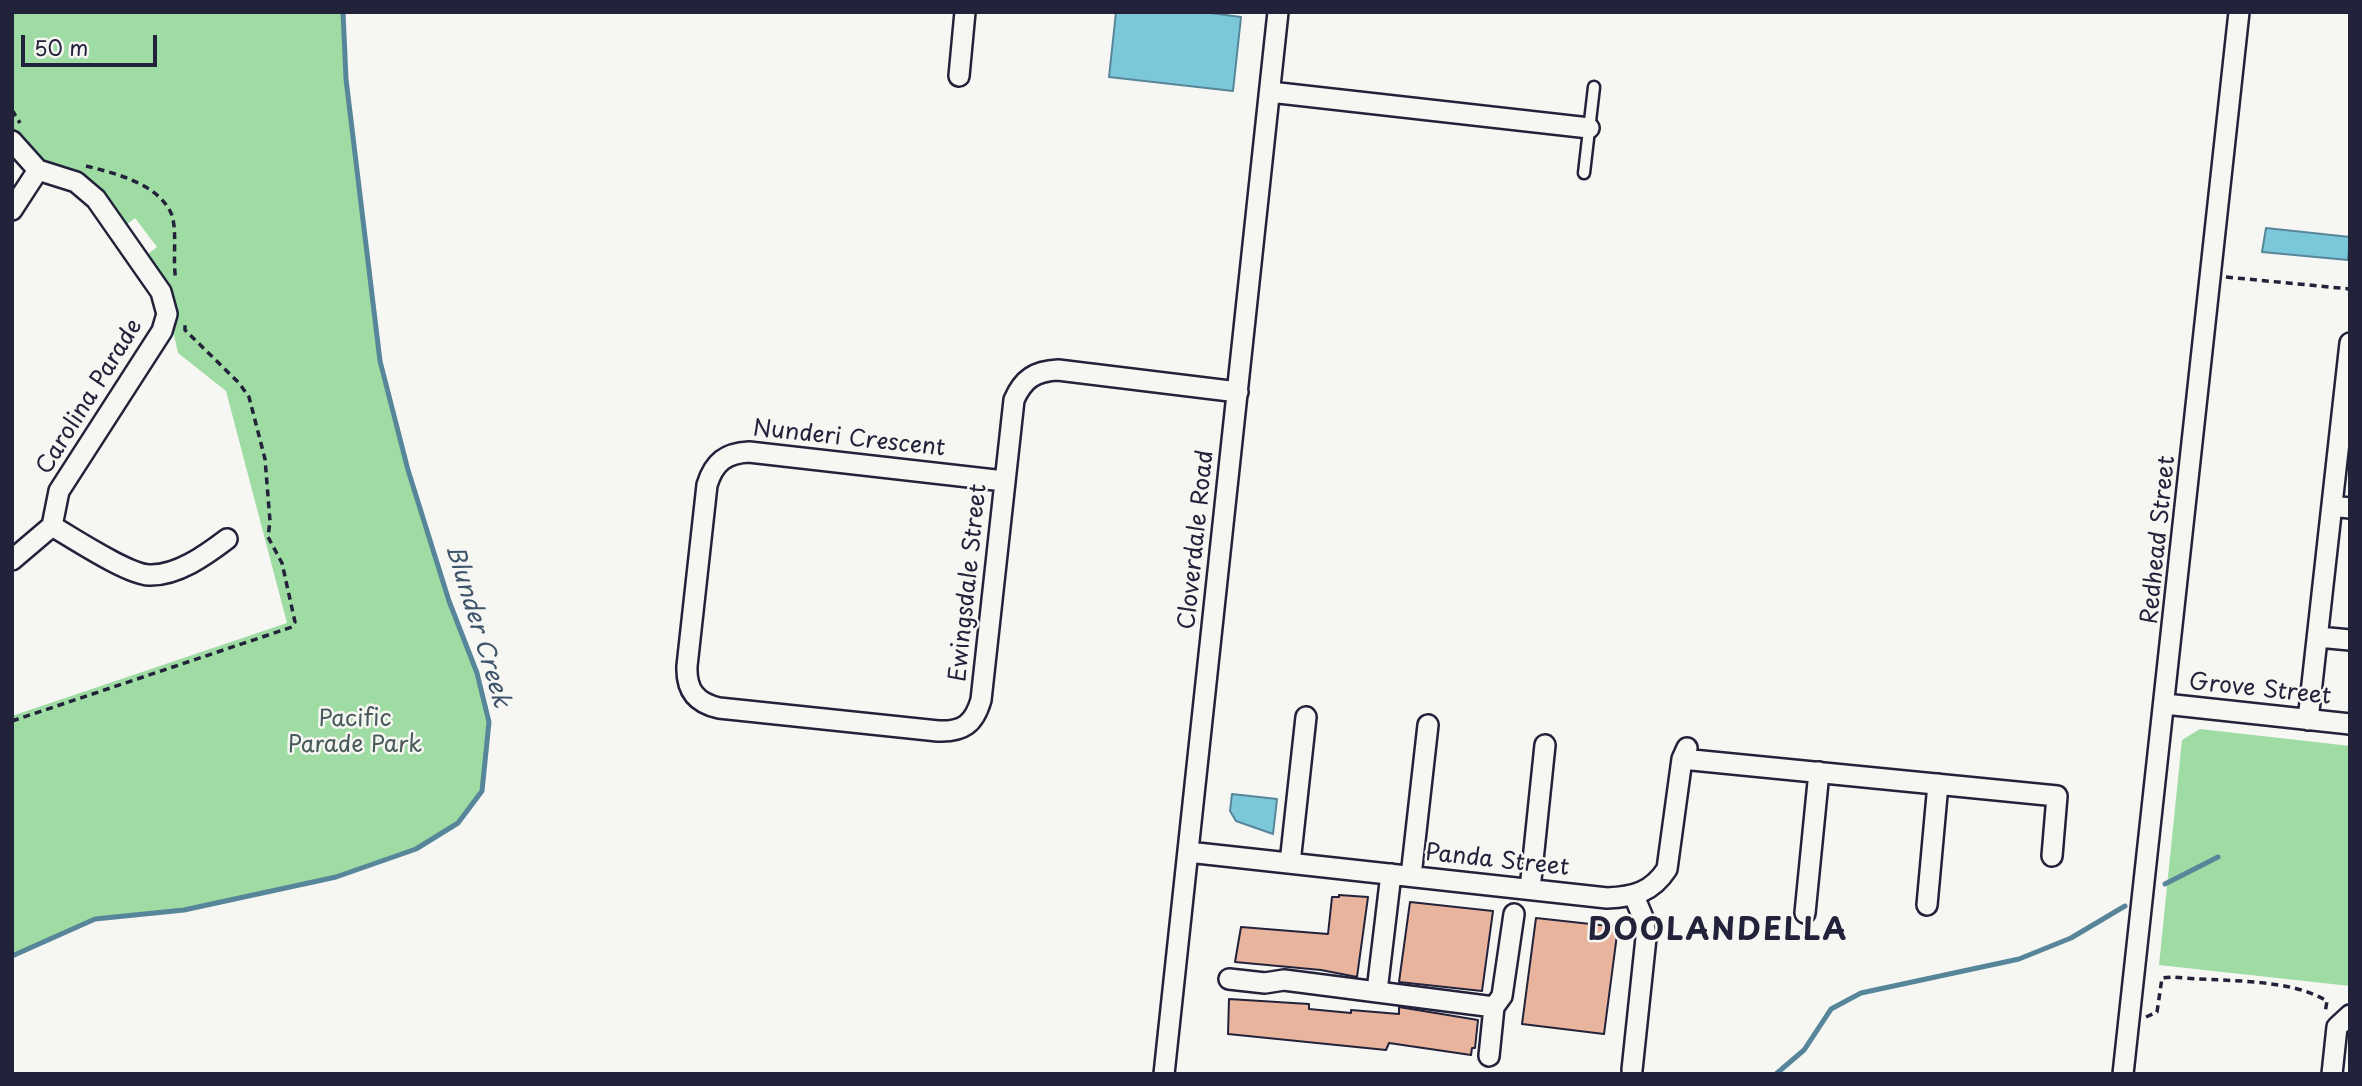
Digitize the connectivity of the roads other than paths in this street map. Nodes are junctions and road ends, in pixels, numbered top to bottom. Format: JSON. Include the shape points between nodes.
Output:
{"nodes":[{"id":1,"x":965,"y":12,"type":"edge"},
{"id":2,"x":1279,"y":12,"type":"edge"},
{"id":3,"x":2239,"y":12,"type":"edge"},
{"id":4,"x":959,"y":76,"type":"dead end"},
{"id":5,"x":1594,"y":87,"type":"dead end"},
{"id":6,"x":1270,"y":92,"type":"junction"},
{"id":7,"x":1589,"y":128,"type":"junction"},
{"id":8,"x":17,"y":135,"type":"edge"},
{"id":9,"x":38,"y":170,"type":"junction"},
{"id":10,"x":1584,"y":173,"type":"dead end"},
{"id":11,"x":12,"y":210,"type":"edge"},
{"id":12,"x":2350,"y":343,"type":"edge"},
{"id":13,"x":2348,"y":377,"type":"edge"},
{"id":14,"x":1238,"y":392,"type":"junction"},
{"id":15,"x":1004,"y":481,"type":"junction"},
{"id":16,"x":2341,"y":507,"type":"edge"},
{"id":17,"x":52,"y":526,"type":"junction"},
{"id":18,"x":227,"y":539,"type":"dead end"},
{"id":19,"x":12,"y":559,"type":"edge"},
{"id":20,"x":2318,"y":637,"type":"junction"},
{"id":21,"x":2350,"y":640,"type":"edge"},
{"id":22,"x":692,"y":693,"type":"joint"},
{"id":23,"x":2165,"y":704,"type":"junction"},
{"id":24,"x":1306,"y":716,"type":"dead end"},
{"id":25,"x":2308,"y":720,"type":"junction"},
{"id":26,"x":2350,"y":724,"type":"edge"},
{"id":27,"x":1428,"y":725,"type":"dead end"},
{"id":28,"x":1545,"y":745,"type":"dead end"},
{"id":29,"x":1819,"y":772,"type":"junction"},
{"id":30,"x":1938,"y":784,"type":"junction"},
{"id":31,"x":1188,"y":852,"type":"junction"},
{"id":32,"x":2052,"y":856,"type":"dead end"},
{"id":33,"x":1290,"y":863,"type":"junction"},
{"id":34,"x":1401,"y":875,"type":"junction"},
{"id":35,"x":1530,"y":889,"type":"junction"},
{"id":36,"x":1634,"y":896,"type":"junction"},
{"id":37,"x":1927,"y":905,"type":"dead end"},
{"id":38,"x":1805,"y":913,"type":"dead end"},
{"id":39,"x":1514,"y":914,"type":"dead end"},
{"id":40,"x":1229,"y":979,"type":"dead end"},
{"id":41,"x":1377,"y":990,"type":"junction"},
{"id":42,"x":1494,"y":1007,"type":"junction"},
{"id":43,"x":2350,"y":1015,"type":"edge"},
{"id":44,"x":1489,"y":1056,"type":"dead end"},
{"id":45,"x":1632,"y":1070,"type":"dead end"},
{"id":46,"x":1164,"y":1074,"type":"edge"},
{"id":47,"x":2123,"y":1074,"type":"edge"},
{"id":48,"x":2332,"y":1074,"type":"edge"}],
"edges":[{"from":1,"to":4,"type":"street"},
{"from":2,"to":6,"type":"street","name":"Cloverdale Road"},
{"from":3,"to":23,"type":"street","name":"Redhead Street"},
{"from":5,"to":7,"type":"lane"},
{"from":6,"to":7,"type":"street"},
{"from":6,"to":14,"type":"street","name":"Cloverdale Road"},
{"from":7,"to":10,"type":"lane"},
{"from":8,"to":9,"type":"street","name":"Carolina Parade"},
{"from":9,"to":11,"type":"street"},
{"from":9,"to":17,"type":"street","name":"Carolina Parade","via":[[76,183],[96,199],[161,292],[167,313],[162,331],[59,491]]},
{"from":12,"to":13,"type":"street"},
{"from":13,"to":16,"type":"street"},
{"from":14,"to":15,"type":"street","name":"Ewingsdale Street","via":[[1044,370],[1026,380],[1014,400]]},
{"from":14,"to":31,"type":"street","name":"Cloverdale Road"},
{"from":15,"to":22,"type":"street","name":"Nunderi Crescent","via":[[749,452],[723,458],[711,472],[708,485],[687,666]]},
{"from":15,"to":22,"type":"street","name":"Ewingsdale Street","via":[[981,700],[973,721],[966,726],[938,731],[719,708]]},
{"from":16,"to":20,"type":"street"},
{"from":17,"to":18,"type":"street","via":[[129,569],[149,575],[204,556]]},
{"from":17,"to":19,"type":"street"},
{"from":20,"to":21,"type":"street"},
{"from":20,"to":25,"type":"street"},
{"from":23,"to":25,"type":"street","name":"Grove Street"},
{"from":23,"to":47,"type":"street","name":"Redhead Street"},
{"from":24,"to":33,"type":"street"},
{"from":25,"to":26,"type":"street","name":"Grove Street"},
{"from":27,"to":34,"type":"street"},
{"from":28,"to":35,"type":"street"},
{"from":29,"to":30,"type":"street"},
{"from":29,"to":36,"type":"street","via":[[1685,753],[1667,869],[1659,881]]},
{"from":29,"to":38,"type":"street"},
{"from":30,"to":32,"type":"street","via":[[2057,796]]},
{"from":30,"to":37,"type":"street"},
{"from":31,"to":33,"type":"street","name":"Panda Street"},
{"from":31,"to":46,"type":"street","name":"Cloverdale Road"},
{"from":33,"to":34,"type":"street","name":"Panda Street"},
{"from":34,"to":35,"type":"street","name":"Panda Street"},
{"from":34,"to":41,"type":"street"},
{"from":35,"to":36,"type":"street","name":"Panda Street","via":[[1607,898]]},
{"from":36,"to":45,"type":"street","via":[[1646,938]]},
{"from":39,"to":42,"type":"street","via":[[1502,996]]},
{"from":40,"to":41,"type":"street"},
{"from":41,"to":42,"type":"street"},
{"from":42,"to":44,"type":"street"},
{"from":43,"to":48,"type":"street","via":[[2337,1027]]}]}
